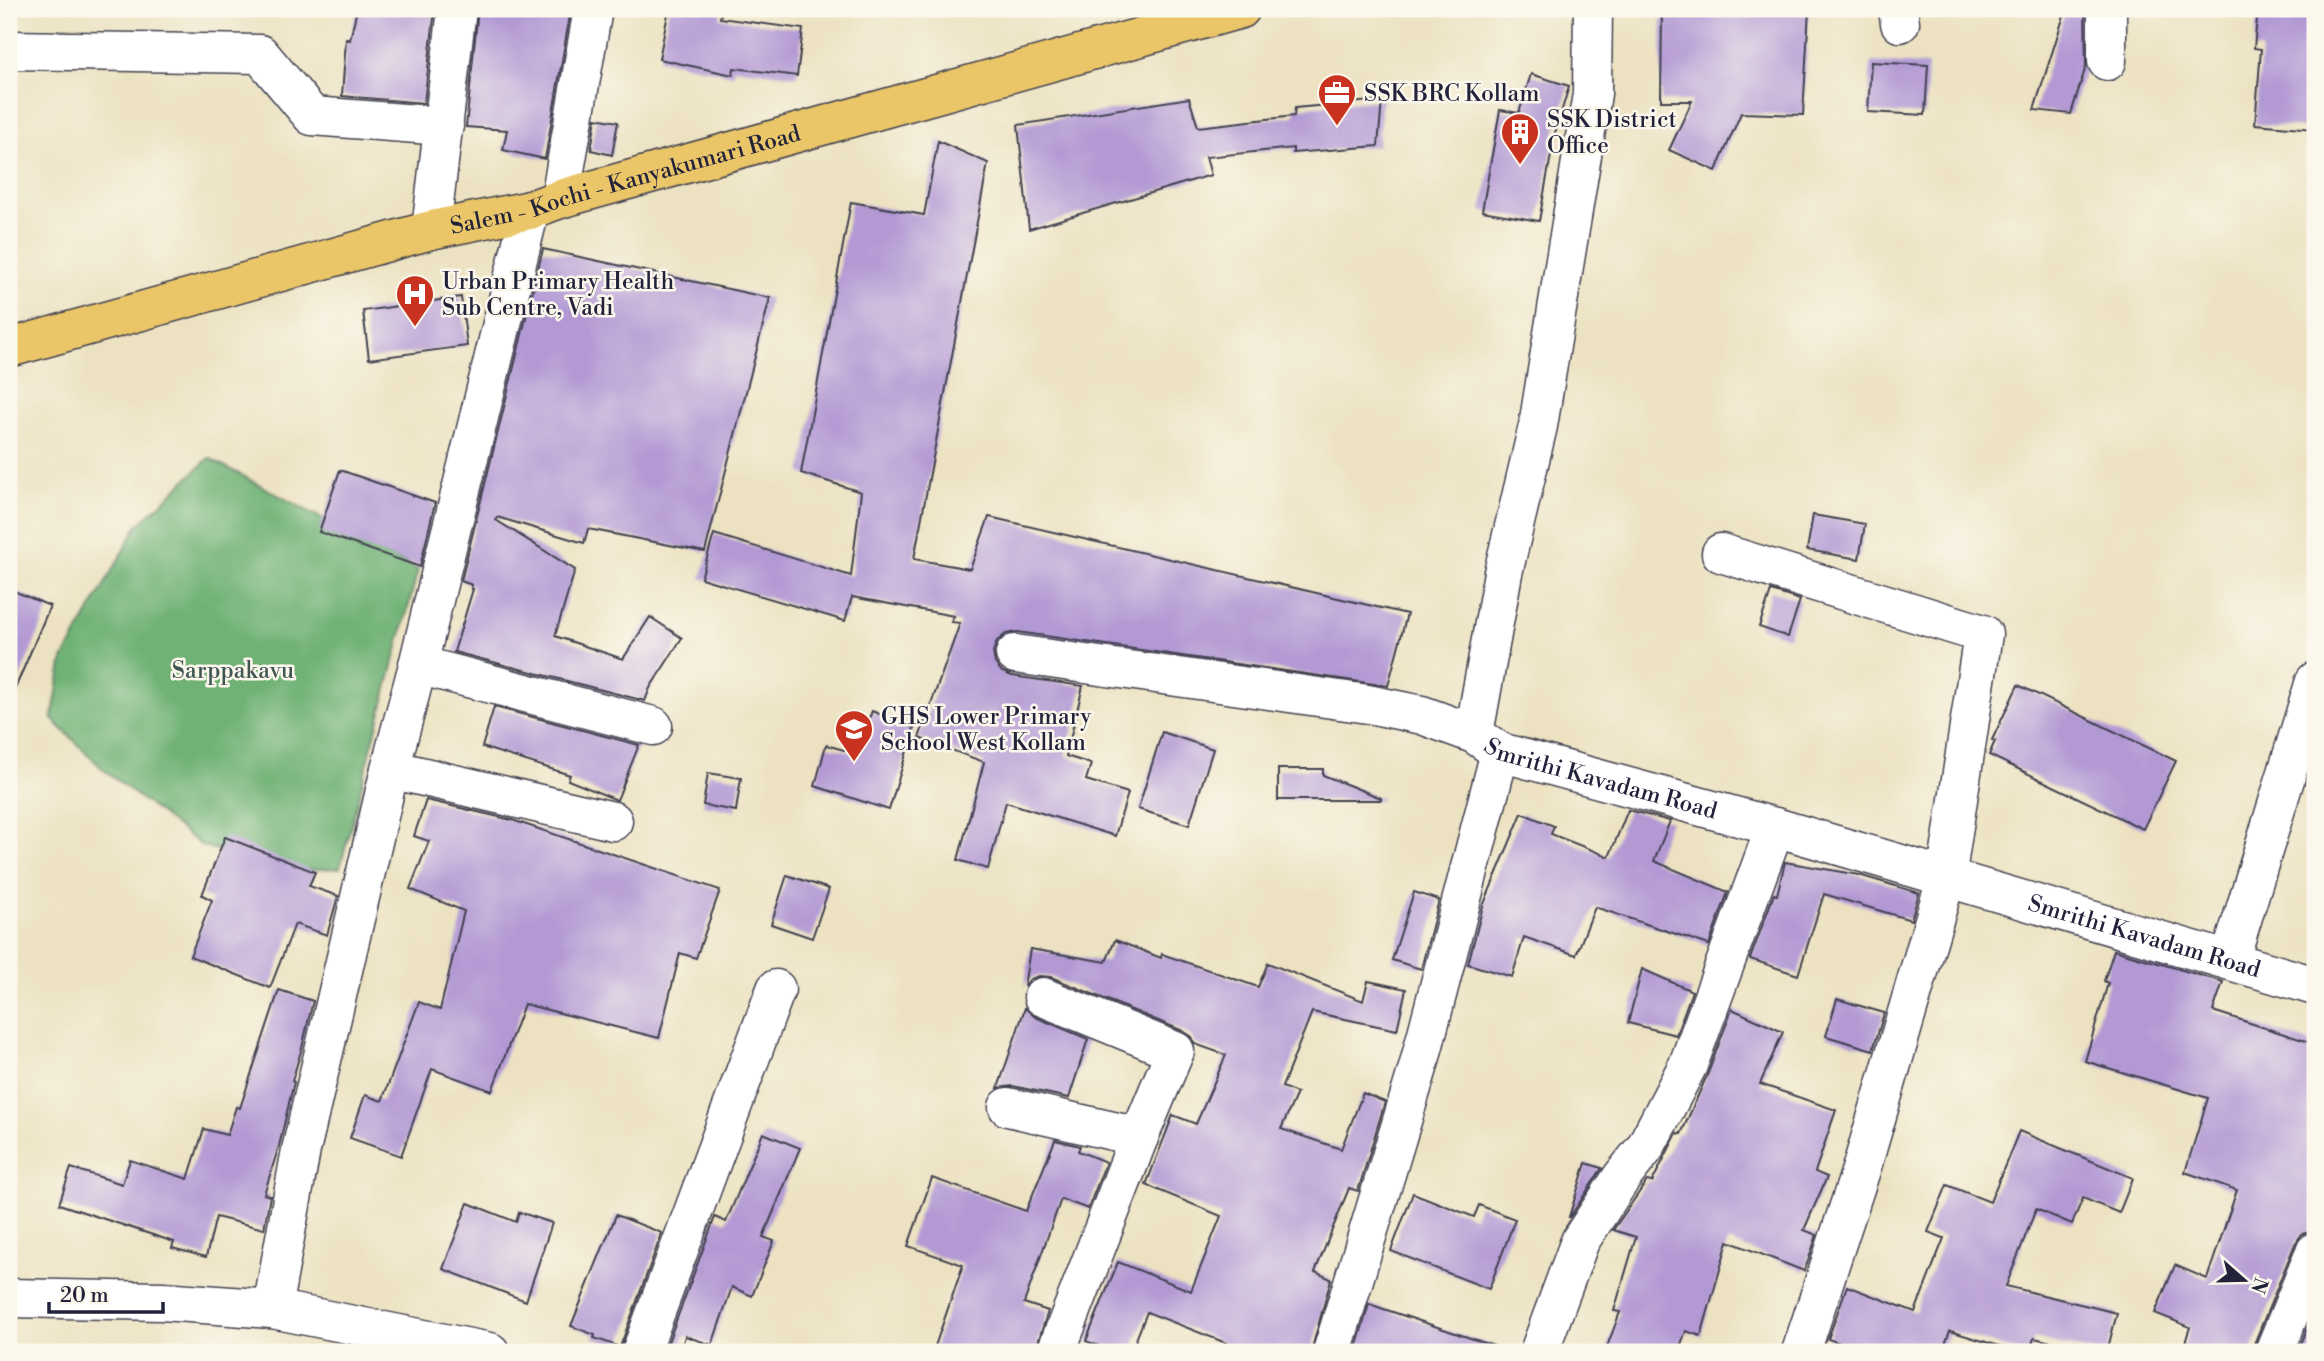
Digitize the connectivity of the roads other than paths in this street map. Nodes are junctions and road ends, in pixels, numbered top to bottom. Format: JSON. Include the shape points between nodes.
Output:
{"nodes":[{"id":1,"x":457,"y":9,"type":"edge"},
{"id":2,"x":593,"y":9,"type":"edge"},
{"id":3,"x":1241,"y":9,"type":"edge"},
{"id":4,"x":1593,"y":9,"type":"edge"},
{"id":5,"x":2107,"y":9,"type":"edge"},
{"id":6,"x":9,"y":50,"type":"edge"},
{"id":7,"x":2107,"y":61,"type":"dead end"},
{"id":8,"x":444,"y":126,"type":"junction"},
{"id":9,"x":545,"y":204,"type":"junction"},
{"id":10,"x":431,"y":230,"type":"junction"},
{"id":11,"x":9,"y":348,"type":"edge"},
{"id":12,"x":1721,"y":553,"type":"dead end"},
{"id":13,"x":1015,"y":654,"type":"dead end"},
{"id":14,"x":418,"y":665,"type":"junction"},
{"id":15,"x":2315,"y":681,"type":"edge"},
{"id":16,"x":653,"y":726,"type":"dead end"},
{"id":17,"x":1487,"y":743,"type":"junction"},
{"id":18,"x":390,"y":769,"type":"junction"},
{"id":19,"x":613,"y":821,"type":"dead end"},
{"id":20,"x":1775,"y":827,"type":"junction"},
{"id":21,"x":1946,"y":879,"type":"junction"},
{"id":22,"x":2230,"y":959,"type":"junction"},
{"id":23,"x":2315,"y":986,"type":"edge"},
{"id":24,"x":776,"y":989,"type":"dead end"},
{"id":25,"x":1043,"y":997,"type":"dead end"},
{"id":26,"x":1008,"y":1107,"type":"dead end"},
{"id":27,"x":1139,"y":1137,"type":"junction"},
{"id":28,"x":2315,"y":1252,"type":"edge"},
{"id":29,"x":9,"y":1298,"type":"edge"},
{"id":30,"x":272,"y":1310,"type":"junction"},
{"id":31,"x":489,"y":1352,"type":"edge"},
{"id":32,"x":641,"y":1352,"type":"edge"},
{"id":33,"x":1056,"y":1352,"type":"edge"},
{"id":34,"x":1332,"y":1352,"type":"edge"},
{"id":35,"x":1539,"y":1352,"type":"edge"},
{"id":36,"x":1801,"y":1352,"type":"edge"},
{"id":37,"x":2274,"y":1352,"type":"edge"}],
"edges":[{"from":1,"to":8,"type":"street"},
{"from":2,"to":9,"type":"street"},
{"from":3,"to":9,"type":"main road","name":"Salem - Kochi - Kanyakumari Road"},
{"from":4,"to":17,"type":"street","name":"Smrithi Kavadam Road","via":[[1592,94],[1538,426],[1503,573]]},
{"from":5,"to":7,"type":"street"},
{"from":6,"to":8,"type":"street","via":[[260,54],[312,116]]},
{"from":8,"to":10,"type":"street"},
{"from":9,"to":10,"type":"main road","name":"Salem - Kochi - Kanyakumari Road"},
{"from":9,"to":14,"type":"street"},
{"from":10,"to":11,"type":"main road","name":"Salem - Kochi - Kanyakumari Road"},
{"from":12,"to":21,"type":"street","via":[[1983,634]]},
{"from":13,"to":17,"type":"street","via":[[1368,704],[1422,715]]},
{"from":14,"to":16,"type":"street"},
{"from":14,"to":18,"type":"street"},
{"from":15,"to":22,"type":"street"},
{"from":17,"to":20,"type":"street","name":"Smrithi Kavadam Road"},
{"from":17,"to":34,"type":"street","via":[[1418,1068]]},
{"from":18,"to":19,"type":"street"},
{"from":18,"to":30,"type":"street","via":[[301,1150]]},
{"from":20,"to":21,"type":"street","name":"Smrithi Kavadam Road"},
{"from":20,"to":35,"type":"street","via":[[1688,1065],[1645,1148],[1580,1241]]},
{"from":21,"to":22,"type":"street","name":"Smrithi Kavadam Road"},
{"from":21,"to":36,"type":"street","via":[[1861,1170]]},
{"from":22,"to":23,"type":"street","name":"Smrithi Kavadam Road"},
{"from":24,"to":32,"type":"street"},
{"from":25,"to":27,"type":"street","via":[[1175,1051]]},
{"from":26,"to":27,"type":"street"},
{"from":27,"to":33,"type":"street"},
{"from":28,"to":37,"type":"street"},
{"from":29,"to":30,"type":"street","via":[[162,1301]]},
{"from":30,"to":31,"type":"street"}]}
